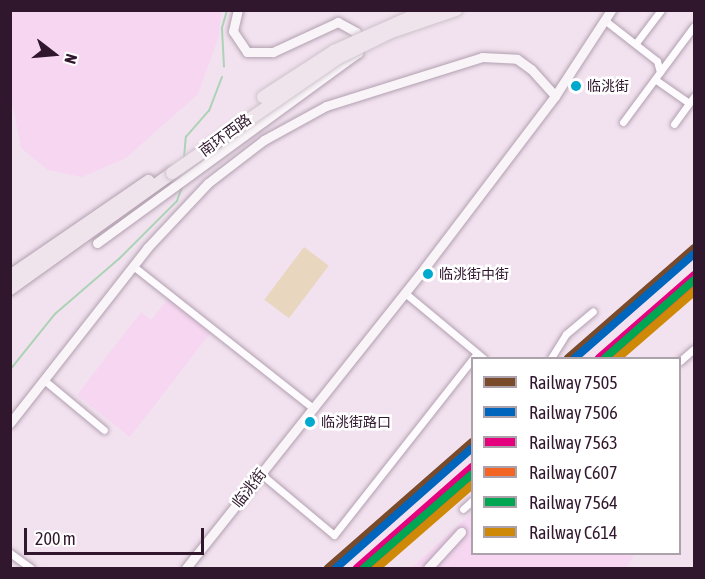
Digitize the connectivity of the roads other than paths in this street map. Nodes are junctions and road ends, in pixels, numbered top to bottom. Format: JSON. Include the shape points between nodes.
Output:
{"nodes":[{"id":1,"x":238,"y":10,"type":"edge"},
{"id":2,"x":426,"y":10,"type":"edge"},
{"id":3,"x":456,"y":10,"type":"edge"},
{"id":4,"x":611,"y":10,"type":"edge"},
{"id":5,"x":661,"y":10,"type":"edge"},
{"id":6,"x":607,"y":22,"type":"junction"},
{"id":7,"x":694,"y":26,"type":"edge"},
{"id":8,"x":636,"y":43,"type":"junction"},
{"id":9,"x":660,"y":72,"type":"junction"},
{"id":10,"x":656,"y":80,"type":"junction"},
{"id":11,"x":555,"y":96,"type":"junction"},
{"id":12,"x":694,"y":96,"type":"edge"},
{"id":13,"x":689,"y":103,"type":"junction"},
{"id":14,"x":622,"y":122,"type":"dead end"},
{"id":15,"x":674,"y":124,"type":"dead end"},
{"id":16,"x":172,"y":169,"type":"junction"},
{"id":17,"x":97,"y":243,"type":"dead end"},
{"id":18,"x":133,"y":266,"type":"junction"},
{"id":19,"x":10,"y":276,"type":"edge"},
{"id":20,"x":10,"y":289,"type":"edge"},
{"id":21,"x":405,"y":293,"type":"junction"},
{"id":22,"x":593,"y":311,"type":"dead end"},
{"id":23,"x":694,"y":349,"type":"edge"},
{"id":24,"x":477,"y":353,"type":"junction"},
{"id":25,"x":474,"y":357,"type":"edge"},
{"id":26,"x":482,"y":357,"type":"edge"},
{"id":27,"x":552,"y":357,"type":"edge"},
{"id":28,"x":681,"y":360,"type":"edge"},
{"id":29,"x":471,"y":361,"type":"edge"},
{"id":30,"x":44,"y":380,"type":"junction"},
{"id":31,"x":313,"y":408,"type":"junction"},
{"id":32,"x":10,"y":423,"type":"edge"},
{"id":33,"x":104,"y":430,"type":"dead end"},
{"id":34,"x":261,"y":474,"type":"junction"},
{"id":35,"x":471,"y":502,"type":"edge"},
{"id":36,"x":463,"y":509,"type":"dead end"},
{"id":37,"x":460,"y":532,"type":"dead end"},
{"id":38,"x":10,"y":553,"type":"edge"},
{"id":39,"x":31,"y":568,"type":"edge"},
{"id":40,"x":186,"y":568,"type":"edge"},
{"id":41,"x":428,"y":568,"type":"edge"}],
"edges":[{"from":1,"to":17,"type":"street","via":[[233,22],[235,39],[256,55],[273,52],[338,22],[356,32],[360,46],[354,59]]},
{"from":2,"to":16,"type":"highway","name":"南环西路","bridge":true,"via":[[334,51],[285,81]]},
{"from":3,"to":16,"type":"highway","name":"南环西路","bridge":true,"via":[[391,32],[338,58]]},
{"from":4,"to":6,"type":"street","name":"临洮街"},
{"from":5,"to":8,"type":"street"},
{"from":6,"to":8,"type":"street"},
{"from":6,"to":11,"type":"street","name":"临洮街"},
{"from":7,"to":9,"type":"street"},
{"from":8,"to":9,"type":"street","via":[[657,61]]},
{"from":9,"to":10,"type":"street"},
{"from":10,"to":13,"type":"street"},
{"from":10,"to":14,"type":"street"},
{"from":11,"to":18,"type":"street","via":[[531,69],[500,55],[482,57],[326,106],[264,140],[208,183]]},
{"from":11,"to":21,"type":"street","name":"临洮街"},
{"from":12,"to":13,"type":"street"},
{"from":13,"to":15,"type":"street"},
{"from":16,"to":19,"type":"highway","name":"南环西路"},
{"from":16,"to":20,"type":"highway","name":"南环西路"},
{"from":18,"to":30,"type":"street"},
{"from":18,"to":31,"type":"street"},
{"from":21,"to":24,"type":"street"},
{"from":21,"to":31,"type":"street","name":"临洮街"},
{"from":22,"to":27,"type":"street","via":[[566,334]]},
{"from":23,"to":28,"type":"street"},
{"from":24,"to":25,"type":"street"},
{"from":24,"to":26,"type":"street"},
{"from":29,"to":34,"type":"street","via":[[334,535]]},
{"from":30,"to":32,"type":"street"},
{"from":30,"to":33,"type":"street"},
{"from":31,"to":34,"type":"street","name":"临洮街"},
{"from":34,"to":40,"type":"street","name":"临洮街"},
{"from":35,"to":36,"type":"street"},
{"from":37,"to":41,"type":"street"},
{"from":38,"to":39,"type":"street"}]}
